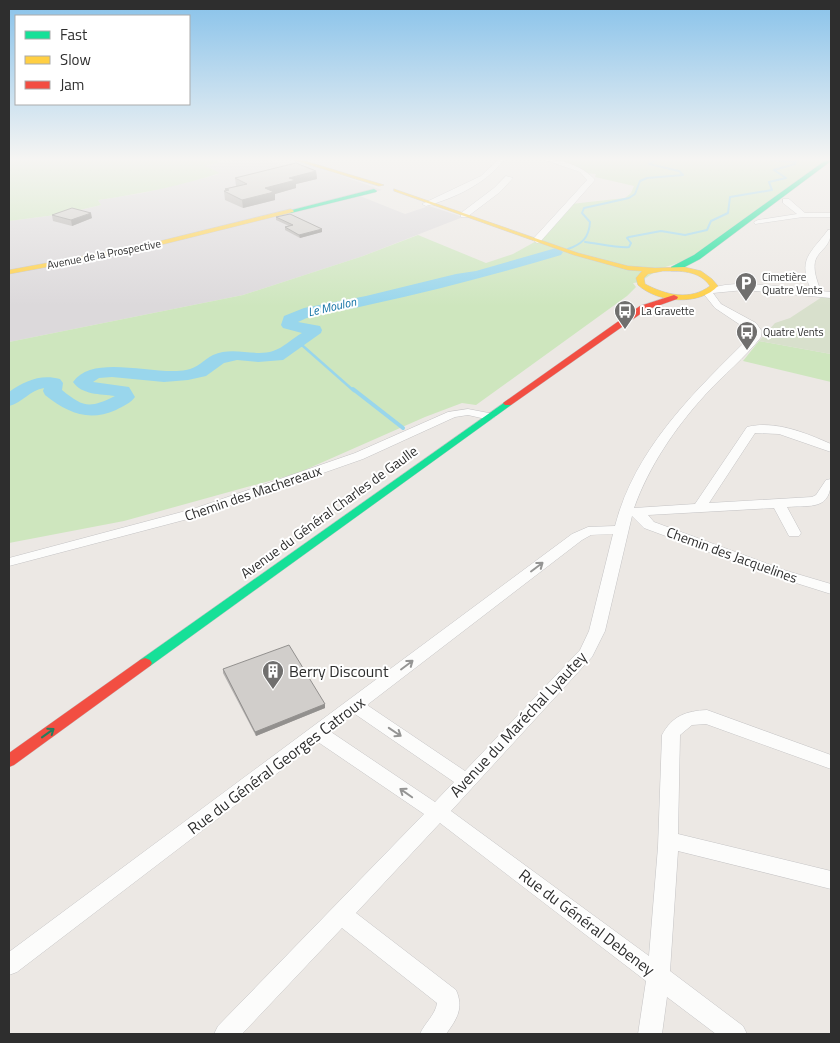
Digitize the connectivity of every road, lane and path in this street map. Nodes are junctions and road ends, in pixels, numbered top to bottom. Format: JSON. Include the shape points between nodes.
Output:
{"nodes":[{"id":1,"x":301,"y":209,"type":"edge"},
{"id":2,"x":442,"y":209,"type":"edge"},
{"id":3,"x":445,"y":209,"type":"edge"},
{"id":4,"x":471,"y":209,"type":"edge"},
{"id":5,"x":565,"y":209,"type":"edge"},
{"id":6,"x":763,"y":209,"type":"edge"},
{"id":7,"x":776,"y":209,"type":"edge"},
{"id":8,"x":795,"y":209,"type":"edge"},
{"id":9,"x":464,"y":214,"type":"junction"},
{"id":10,"x":803,"y":215,"type":"junction"},
{"id":11,"x":831,"y":215,"type":"edge"},
{"id":12,"x":758,"y":222,"type":"junction"},
{"id":13,"x":831,"y":232,"type":"edge"},
{"id":14,"x":537,"y":240,"type":"junction"},
{"id":15,"x":554,"y":247,"type":"junction"},
{"id":16,"x":575,"y":254,"type":"junction"},
{"id":17,"x":674,"y":269,"type":"junction"},
{"id":18,"x":653,"y":270,"type":"junction"},
{"id":19,"x":9,"y":272,"type":"edge"},
{"id":20,"x":642,"y":283,"type":"junction"},
{"id":21,"x":708,"y":284,"type":"junction"},
{"id":22,"x":817,"y":293,"type":"junction"},
{"id":23,"x":831,"y":295,"type":"edge"},
{"id":24,"x":674,"y":297,"type":"junction"},
{"id":25,"x":688,"y":297,"type":"junction"},
{"id":26,"x":718,"y":306,"type":"junction"},
{"id":27,"x":740,"y":319,"type":"junction"},
{"id":28,"x":749,"y":343,"type":"junction"},
{"id":29,"x":485,"y":415,"type":"junction"},
{"id":30,"x":831,"y":448,"type":"edge"},
{"id":31,"x":831,"y":483,"type":"edge"},
{"id":32,"x":778,"y":503,"type":"junction"},
{"id":33,"x":699,"y":508,"type":"junction"},
{"id":34,"x":632,"y":512,"type":"junction"},
{"id":35,"x":622,"y":530,"type":"junction"},
{"id":36,"x":794,"y":533,"type":"dead end"},
{"id":37,"x":9,"y":562,"type":"edge"},
{"id":38,"x":831,"y":589,"type":"edge"},
{"id":39,"x":354,"y":705,"type":"junction"},
{"id":40,"x":319,"y":733,"type":"junction"},
{"id":41,"x":9,"y":748,"type":"edge"},
{"id":42,"x":9,"y":761,"type":"edge"},
{"id":43,"x":831,"y":762,"type":"edge"},
{"id":44,"x":466,"y":781,"type":"junction"},
{"id":45,"x":437,"y":813,"type":"junction"},
{"id":46,"x":669,"y":840,"type":"junction"},
{"id":47,"x":831,"y":880,"type":"edge"},
{"id":48,"x":341,"y":914,"type":"junction"},
{"id":49,"x":9,"y":965,"type":"edge"},
{"id":50,"x":660,"y":978,"type":"junction"},
{"id":51,"x":226,"y":1034,"type":"edge"},
{"id":52,"x":432,"y":1034,"type":"edge"},
{"id":53,"x":650,"y":1034,"type":"edge"},
{"id":54,"x":735,"y":1034,"type":"edge"}],
"edges":[{"from":1,"to":19,"type":"main road","name":"Avenue de la Prospective","via":[[138,248]]},
{"from":2,"to":15,"type":"main road"},
{"from":3,"to":9,"type":"main road"},
{"from":4,"to":9,"type":"street"},
{"from":5,"to":14,"type":"street"},
{"from":6,"to":17,"type":"main road","name":"Avenue du Général Charles de Gaulle","via":[[697,257]]},
{"from":7,"to":12,"type":"main road"},
{"from":8,"to":10,"type":"street"},
{"from":9,"to":14,"type":"main road"},
{"from":10,"to":11,"type":"street"},
{"from":10,"to":12,"type":"street"},
{"from":12,"to":21,"type":"main road","via":[[701,266]]},
{"from":13,"to":22,"type":"street","via":[[810,259],[809,274]]},
{"from":14,"to":15,"type":"main road"},
{"from":15,"to":16,"type":"main road"},
{"from":16,"to":18,"type":"main road","via":[[628,268]]},
{"from":16,"to":20,"type":"main road"},
{"from":17,"to":18,"type":"main road","name":"Avenue du Général Charles de Gaulle"},
{"from":17,"to":21,"type":"main road","name":"Avenue du Général Charles de Gaulle"},
{"from":18,"to":20,"type":"main road","name":"Avenue du Général Charles de Gaulle","via":[[642,275]]},
{"from":20,"to":24,"type":"main road","name":"Avenue du Général Charles de Gaulle","via":[[657,293]]},
{"from":20,"to":29,"type":"main road","name":"Avenue du Général Charles de Gaulle","via":[[645,292],[636,300]]},
{"from":21,"to":22,"type":"street"},
{"from":21,"to":25,"type":"main road","name":"Avenue du Général Charles de Gaulle"},
{"from":21,"to":26,"type":"street","name":"Avenue du Maréchal Lyautey"},
{"from":22,"to":23,"type":"street"},
{"from":24,"to":25,"type":"main road","name":"Avenue du Général Charles de Gaulle"},
{"from":24,"to":29,"type":"main road","name":"Avenue du Général Charles de Gaulle","via":[[638,312]]},
{"from":25,"to":26,"type":"street","name":"Avenue du Maréchal Lyautey"},
{"from":26,"to":27,"type":"street","name":"Avenue du Maréchal Lyautey"},
{"from":27,"to":28,"type":"street","via":[[747,329]]},
{"from":27,"to":28,"type":"street","name":"Avenue du Maréchal Lyautey","via":[[758,328],[756,337]]},
{"from":28,"to":34,"type":"street","name":"Avenue du Maréchal Lyautey","via":[[674,423],[636,481]]},
{"from":29,"to":37,"type":"street","name":"Chemin des Machereaux","via":[[452,414],[359,456],[198,512]]},
{"from":29,"to":41,"type":"main road","name":"Avenue du Général Charles de Gaulle"},
{"from":42,"to":29,"type":"main road","name":"Avenue du Général Charles de Gaulle","one_way":true},
{"from":30,"to":33,"type":"street","via":[[766,428],[751,430]]},
{"from":31,"to":32,"type":"street","via":[[821,498]]},
{"from":32,"to":33,"type":"street"},
{"from":32,"to":36,"type":"street"},
{"from":33,"to":34,"type":"street"},
{"from":34,"to":35,"type":"street","name":"Avenue du Maréchal Lyautey"},
{"from":34,"to":38,"type":"street","name":"Chemin des Jacquelines","via":[[649,525]]},
{"from":39,"to":35,"type":"street","name":"Rue du Général Georges Catroux","one_way":true,"via":[[577,538],[588,531]]},
{"from":35,"to":44,"type":"street","name":"Avenue du Maréchal Lyautey","via":[[597,631],[586,653]]},
{"from":39,"to":40,"type":"street","name":"Rue du Général Georges Catroux"},
{"from":39,"to":44,"type":"street","one_way":true},
{"from":45,"to":40,"type":"street","name":"Rue du Général Debeney","one_way":true},
{"from":40,"to":49,"type":"street","name":"Rue du Général Georges Catroux"},
{"from":43,"to":46,"type":"street","via":[[720,720],[694,717],[682,721],[671,734]]},
{"from":44,"to":45,"type":"street","name":"Avenue du Maréchal Lyautey"},
{"from":45,"to":48,"type":"street","name":"Avenue du Maréchal Lyautey"},
{"from":45,"to":50,"type":"street","name":"Rue du Général Debeney","via":[[453,821]]},
{"from":46,"to":47,"type":"street"},
{"from":46,"to":50,"type":"street"},
{"from":48,"to":51,"type":"street","name":"Avenue du Maréchal Lyautey"},
{"from":48,"to":52,"type":"street","via":[[448,998],[448,1012]]},
{"from":50,"to":53,"type":"street"},
{"from":50,"to":54,"type":"street","name":"Rue du Général Debeney"}]}
